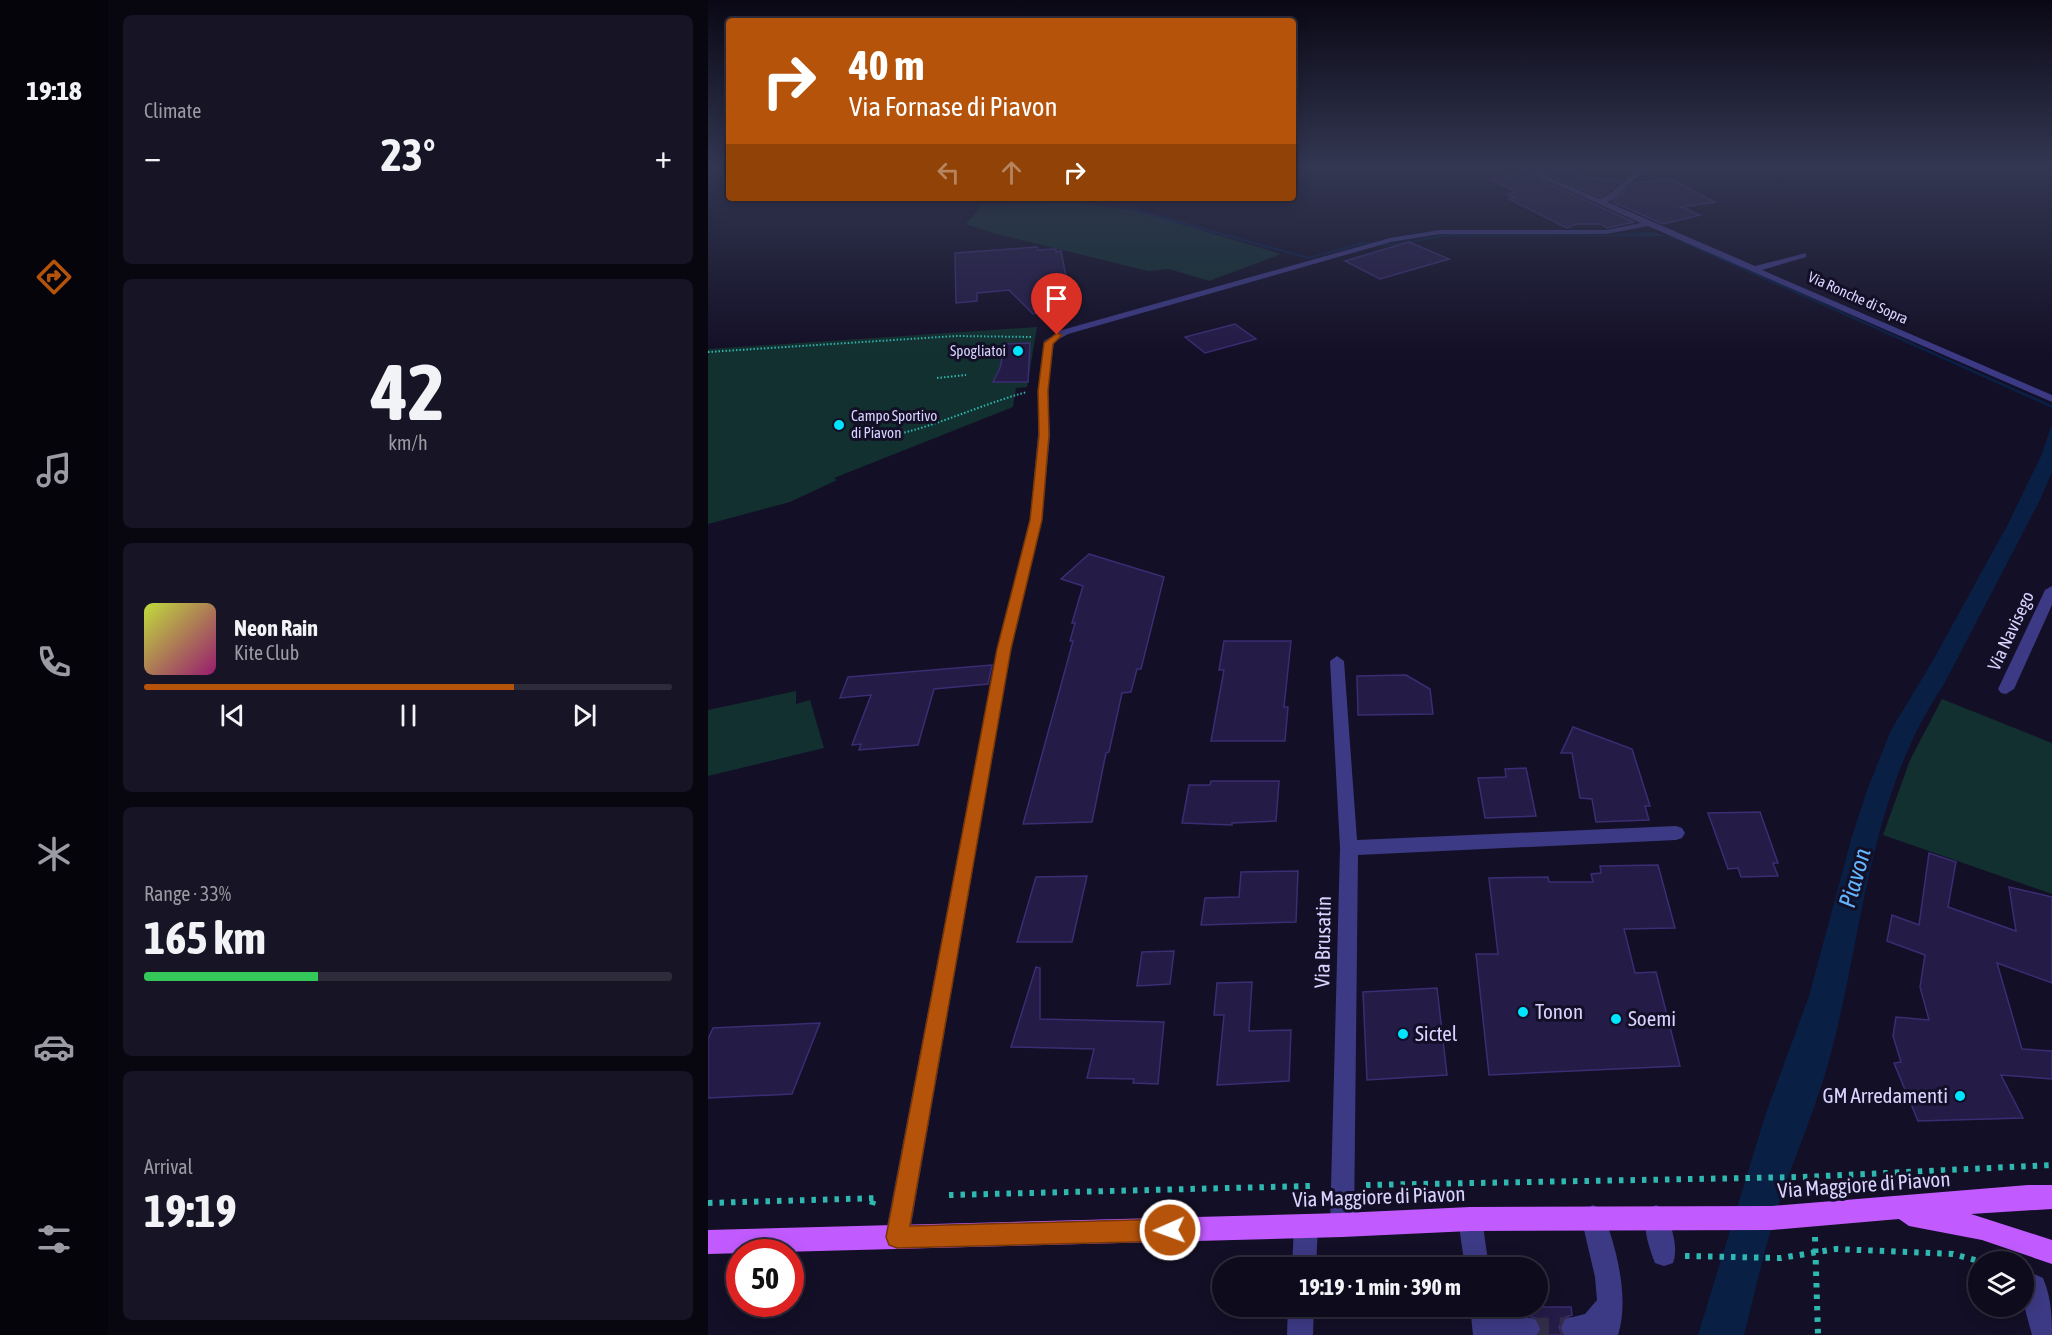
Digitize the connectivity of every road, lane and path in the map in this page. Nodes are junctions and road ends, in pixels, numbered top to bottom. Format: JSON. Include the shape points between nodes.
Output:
{"nodes":[{"id":1,"x":1630,"y":229,"type":"edge"},
{"id":2,"x":1662,"y":229,"type":"edge"},
{"id":3,"x":1803,"y":255,"type":"dead end"},
{"id":4,"x":1755,"y":269,"type":"junction"},
{"id":5,"x":1051,"y":339,"type":"junction"},
{"id":6,"x":708,"y":352,"type":"edge"},
{"id":7,"x":966,"y":375,"type":"dead end"},
{"id":8,"x":937,"y":378,"type":"dead end"},
{"id":9,"x":1043,"y":391,"type":"junction"},
{"id":10,"x":2052,"y":399,"type":"edge"},
{"id":11,"x":894,"y":435,"type":"dead end"},
{"id":12,"x":2052,"y":590,"type":"edge"},
{"id":13,"x":1337,"y":661,"type":"dead end"},
{"id":14,"x":2006,"y":689,"type":"dead end"},
{"id":15,"x":1676,"y":834,"type":"dead end"},
{"id":16,"x":1349,"y":848,"type":"junction"},
{"id":17,"x":2052,"y":1165,"type":"edge"},
{"id":18,"x":1363,"y":1185,"type":"dead end"},
{"id":19,"x":1310,"y":1186,"type":"dead end"},
{"id":20,"x":949,"y":1195,"type":"dead end"},
{"id":21,"x":2052,"y":1197,"type":"edge"},
{"id":22,"x":708,"y":1203,"type":"edge"},
{"id":23,"x":872,"y":1206,"type":"dead end"},
{"id":24,"x":1882,"y":1210,"type":"junction"},
{"id":25,"x":1806,"y":1215,"type":"junction"},
{"id":26,"x":1593,"y":1217,"type":"junction"},
{"id":27,"x":1656,"y":1217,"type":"junction"},
{"id":28,"x":1470,"y":1219,"type":"junction"},
{"id":29,"x":1342,"y":1225,"type":"junction"},
{"id":30,"x":1306,"y":1226,"type":"junction"},
{"id":31,"x":897,"y":1237,"type":"junction"},
{"id":32,"x":709,"y":1245,"type":"edge"},
{"id":33,"x":1815,"y":1251,"type":"junction"},
{"id":34,"x":2052,"y":1252,"type":"edge"},
{"id":35,"x":1664,"y":1254,"type":"dead end"},
{"id":36,"x":1305,"y":1257,"type":"edge"},
{"id":37,"x":1475,"y":1257,"type":"edge"},
{"id":38,"x":1698,"y":1258,"type":"dead end"},
{"id":39,"x":1968,"y":1258,"type":"edge"},
{"id":40,"x":2034,"y":1287,"type":"dead end"},
{"id":41,"x":1610,"y":1302,"type":"junction"},
{"id":42,"x":1301,"y":1317,"type":"edge"},
{"id":43,"x":1574,"y":1328,"type":"tunnel mouth"},
{"id":44,"x":1527,"y":1329,"type":"dead end"},
{"id":45,"x":1300,"y":1335,"type":"edge"},
{"id":46,"x":1486,"y":1335,"type":"edge"},
{"id":47,"x":1605,"y":1335,"type":"edge"},
{"id":48,"x":1818,"y":1335,"type":"edge"},
{"id":49,"x":2044,"y":1335,"type":"edge"}],
"edges":[{"from":1,"to":5,"type":"street","via":[[1599,233],[1440,232],[1390,240]]},
{"from":2,"to":4,"type":"street","name":"Via Ronche di Sopra"},
{"from":3,"to":4,"type":"street"},
{"from":4,"to":10,"type":"street","name":"Via Ronche di Sopra"},
{"from":5,"to":6,"type":"path","via":[[956,336]]},
{"from":5,"to":9,"type":"street"},
{"from":7,"to":8,"type":"path"},
{"from":9,"to":11,"type":"path","via":[[1008,396],[940,424]]},
{"from":9,"to":31,"type":"street","via":[[1044,435],[1036,520],[1004,649]]},
{"from":12,"to":14,"type":"street","name":"Via Navisego"},
{"from":13,"to":16,"type":"street","name":"Via Brusatin"},
{"from":15,"to":16,"type":"street"},
{"from":16,"to":29,"type":"street","name":"Via Brusatin"},
{"from":17,"to":18,"type":"path","via":[[1731,1179]]},
{"from":19,"to":20,"type":"path"},
{"from":21,"to":24,"type":"main road","name":"Via Maggiore di Piavon"},
{"from":22,"to":23,"type":"path","via":[[877,1198]]},
{"from":24,"to":25,"type":"main road","name":"Via Maggiore di Piavon"},
{"from":24,"to":34,"type":"main road","via":[[1937,1218]]},
{"from":25,"to":27,"type":"main road","name":"Via Maggiore di Piavon"},
{"from":25,"to":33,"type":"path"},
{"from":26,"to":27,"type":"main road","name":"Via Maggiore di Piavon"},
{"from":26,"to":28,"type":"main road","name":"Via Maggiore di Piavon"},
{"from":26,"to":41,"type":"street"},
{"from":27,"to":35,"type":"street"},
{"from":28,"to":29,"type":"main road","name":"Via Maggiore di Piavon"},
{"from":28,"to":37,"type":"street"},
{"from":29,"to":30,"type":"main road","name":"Via Maggiore di Piavon"},
{"from":30,"to":31,"type":"main road","name":"Via Maggiore di Piavon"},
{"from":30,"to":36,"type":"street"},
{"from":31,"to":32,"type":"main road","name":"Via Maggiore di Piavon"},
{"from":33,"to":38,"type":"path","via":[[1781,1258]]},
{"from":33,"to":39,"type":"path","via":[[1953,1254]]},
{"from":33,"to":48,"type":"path"},
{"from":40,"to":49,"type":"street"},
{"from":41,"to":43,"type":"street","via":[[1597,1322]]},
{"from":41,"to":47,"type":"street","via":[[1610,1325]]},
{"from":42,"to":45,"type":"street"},
{"from":44,"to":46,"type":"street","via":[[1508,1329],[1498,1324],[1482,1306]]}]}
